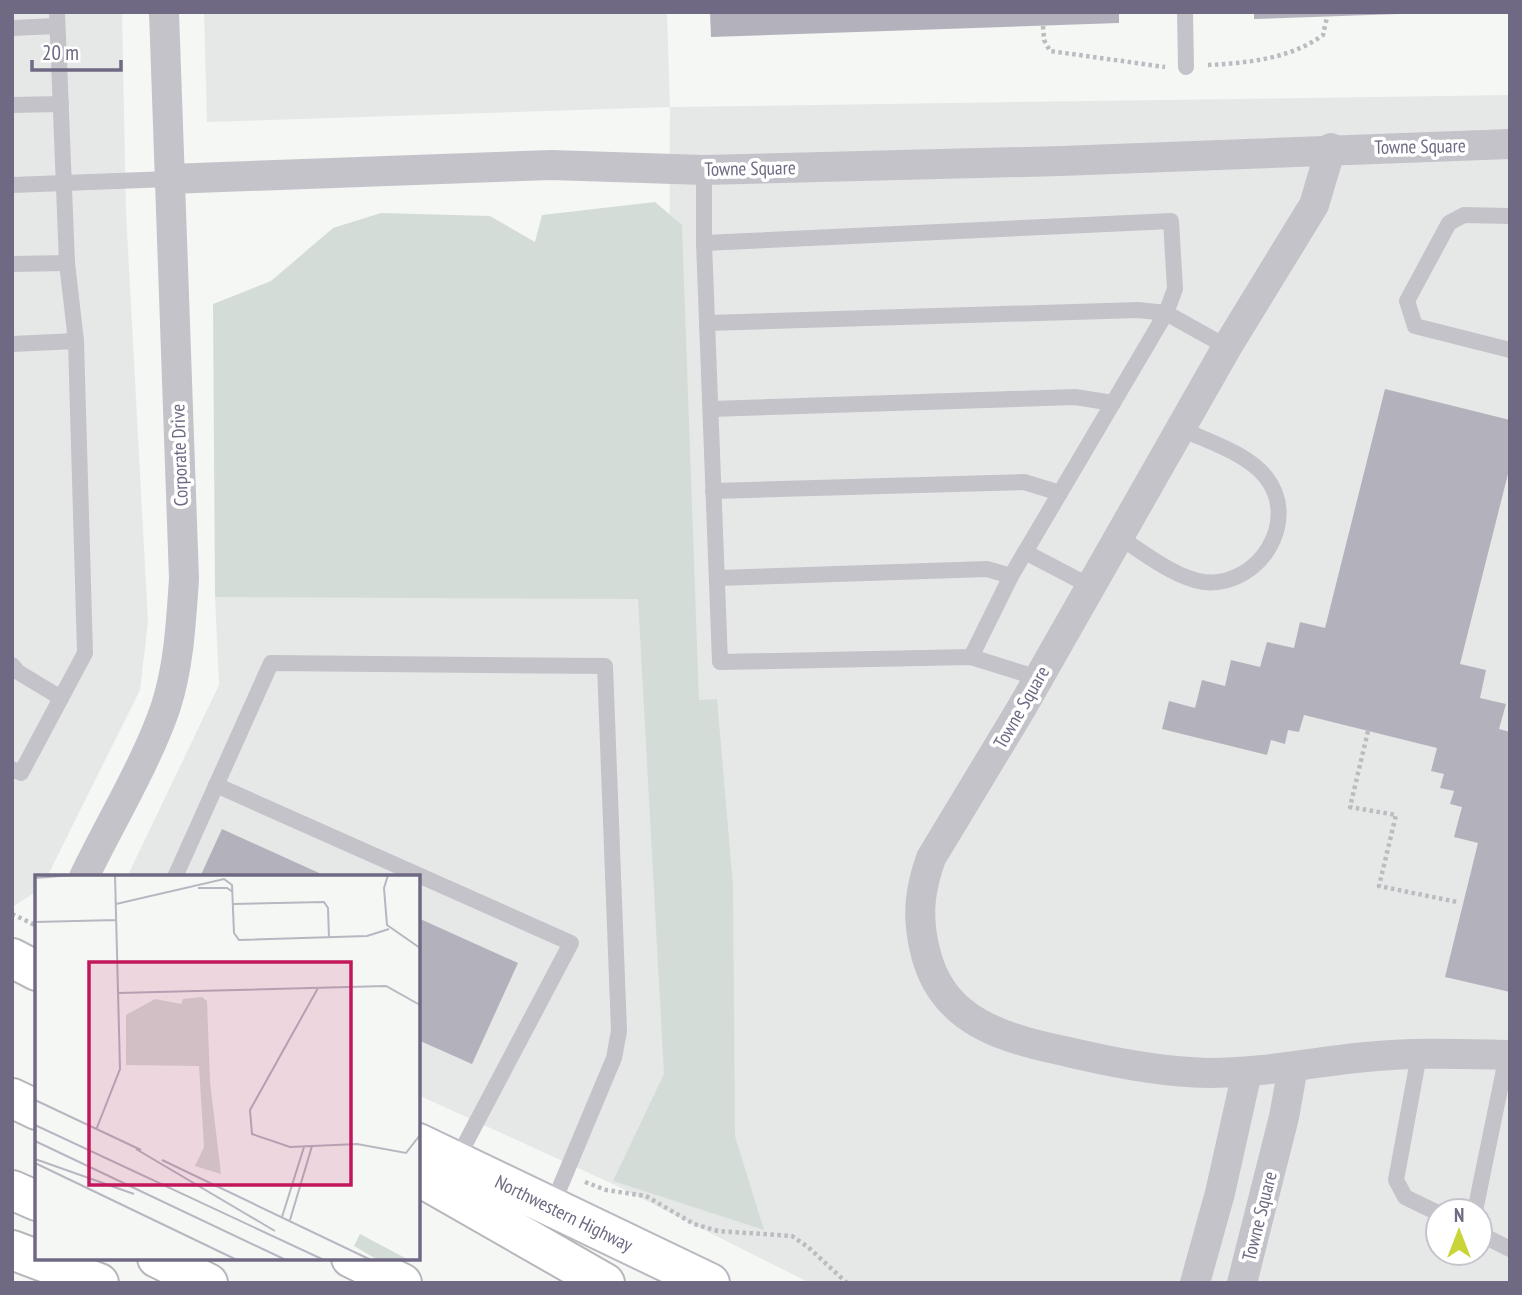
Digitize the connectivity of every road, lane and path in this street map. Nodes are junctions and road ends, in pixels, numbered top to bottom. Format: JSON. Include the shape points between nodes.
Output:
{"nodes":[{"id":1,"x":164,"y":12,"type":"edge"},
{"id":2,"x":1185,"y":12,"type":"edge"},
{"id":3,"x":57,"y":19,"type":"edge"},
{"id":4,"x":12,"y":28,"type":"edge"},
{"id":5,"x":1186,"y":66,"type":"dead end"},
{"id":6,"x":61,"y":104,"type":"junction"},
{"id":7,"x":12,"y":106,"type":"edge"},
{"id":8,"x":1510,"y":144,"type":"edge"},
{"id":9,"x":1331,"y":148,"type":"junction"},
{"id":10,"x":704,"y":170,"type":"junction"},
{"id":11,"x":169,"y":179,"type":"junction"},
{"id":12,"x":65,"y":184,"type":"junction"},
{"id":13,"x":12,"y":185,"type":"edge"},
{"id":14,"x":1510,"y":216,"type":"edge"},
{"id":15,"x":705,"y":243,"type":"junction"},
{"id":16,"x":67,"y":263,"type":"junction"},
{"id":17,"x":12,"y":264,"type":"edge"},
{"id":18,"x":1166,"y":313,"type":"junction"},
{"id":19,"x":707,"y":323,"type":"junction"},
{"id":20,"x":76,"y":341,"type":"junction"},
{"id":21,"x":12,"y":344,"type":"edge"},
{"id":22,"x":1227,"y":347,"type":"junction"},
{"id":23,"x":1510,"y":350,"type":"edge"},
{"id":24,"x":1113,"y":403,"type":"junction"},
{"id":25,"x":711,"y":409,"type":"junction"},
{"id":26,"x":1182,"y":429,"type":"junction"},
{"id":27,"x":713,"y":491,"type":"junction"},
{"id":28,"x":1060,"y":493,"type":"junction"},
{"id":29,"x":1119,"y":537,"type":"junction"},
{"id":30,"x":1025,"y":552,"type":"junction"},
{"id":31,"x":1011,"y":576,"type":"junction"},
{"id":32,"x":717,"y":578,"type":"junction"},
{"id":33,"x":1090,"y":586,"type":"junction"},
{"id":34,"x":971,"y":657,"type":"junction"},
{"id":35,"x":12,"y":665,"type":"edge"},
{"id":36,"x":1038,"y":678,"type":"junction"},
{"id":37,"x":61,"y":698,"type":"junction"},
{"id":38,"x":1368,"y":731,"type":"dead end"},
{"id":39,"x":12,"y":769,"type":"edge"},
{"id":40,"x":216,"y":785,"type":"junction"},
{"id":41,"x":85,"y":875,"type":"edge"},
{"id":42,"x":176,"y":875,"type":"edge"},
{"id":43,"x":418,"y":875,"type":"edge"},
{"id":44,"x":420,"y":876,"type":"edge"},
{"id":45,"x":1457,"y":902,"type":"dead end"},
{"id":46,"x":12,"y":914,"type":"edge"},
{"id":47,"x":35,"y":925,"type":"edge"},
{"id":48,"x":12,"y":958,"type":"edge"},
{"id":49,"x":35,"y":970,"type":"edge"},
{"id":50,"x":1419,"y":1055,"type":"junction"},
{"id":51,"x":1508,"y":1055,"type":"edge"},
{"id":52,"x":1293,"y":1067,"type":"junction"},
{"id":53,"x":1247,"y":1072,"type":"junction"},
{"id":54,"x":12,"y":1098,"type":"edge"},
{"id":55,"x":35,"y":1109,"type":"edge"},
{"id":56,"x":420,"y":1144,"type":"edge"},
{"id":57,"x":456,"y":1161,"type":"junction"},
{"id":58,"x":420,"y":1177,"type":"edge"},
{"id":59,"x":580,"y":1180,"type":"dead end"},
{"id":60,"x":12,"y":1189,"type":"edge"},
{"id":61,"x":1478,"y":1197,"type":"edge"},
{"id":62,"x":35,"y":1200,"type":"edge"},
{"id":63,"x":552,"y":1206,"type":"junction"},
{"id":64,"x":1424,"y":1206,"type":"edge"},
{"id":65,"x":1494,"y":1241,"type":"edge"},
{"id":66,"x":1510,"y":1249,"type":"edge"},
{"id":67,"x":12,"y":1250,"type":"edge"},
{"id":68,"x":35,"y":1259,"type":"edge"},
{"id":69,"x":38,"y":1260,"type":"edge"},
{"id":70,"x":161,"y":1260,"type":"edge"},
{"id":71,"x":355,"y":1260,"type":"edge"},
{"id":72,"x":99,"y":1283,"type":"edge"},
{"id":73,"x":208,"y":1283,"type":"edge"},
{"id":74,"x":402,"y":1283,"type":"edge"},
{"id":75,"x":606,"y":1283,"type":"edge"},
{"id":76,"x":710,"y":1283,"type":"edge"},
{"id":77,"x":847,"y":1283,"type":"edge"},
{"id":78,"x":1195,"y":1283,"type":"edge"},
{"id":79,"x":1242,"y":1283,"type":"edge"}],
"edges":[{"from":1,"to":11,"type":"street","name":"Corporate Drive"},
{"from":2,"to":5,"type":"lane"},
{"from":3,"to":4,"type":"lane"},
{"from":3,"to":6,"type":"lane"},
{"from":6,"to":7,"type":"lane"},
{"from":6,"to":12,"type":"lane"},
{"from":8,"to":9,"type":"street","name":"Towne Square"},
{"from":9,"to":10,"type":"street","name":"Towne Square","via":[[1061,161]]},
{"from":9,"to":22,"type":"street","name":"Towne Square","via":[[1314,205]]},
{"from":10,"to":11,"type":"street","name":"Towne Square","via":[[551,165]]},
{"from":10,"to":15,"type":"lane"},
{"from":11,"to":12,"type":"lane"},
{"from":11,"to":41,"type":"street","name":"Corporate Drive","via":[[184,579],[177,660],[165,708]]},
{"from":12,"to":13,"type":"lane"},
{"from":12,"to":16,"type":"lane"},
{"from":14,"to":23,"type":"lane","via":[[1464,215],[1449,223],[1407,301],[1415,326]]},
{"from":15,"to":18,"type":"lane","via":[[1171,221],[1175,289]]},
{"from":15,"to":19,"type":"lane"},
{"from":16,"to":17,"type":"lane"},
{"from":16,"to":20,"type":"lane"},
{"from":18,"to":19,"type":"lane","via":[[1138,310]]},
{"from":18,"to":22,"type":"lane"},
{"from":18,"to":24,"type":"lane"},
{"from":19,"to":25,"type":"lane"},
{"from":20,"to":21,"type":"lane"},
{"from":20,"to":37,"type":"lane","via":[[85,653]]},
{"from":22,"to":26,"type":"street","name":"Towne Square"},
{"from":24,"to":25,"type":"lane","via":[[1075,397]]},
{"from":24,"to":28,"type":"lane"},
{"from":25,"to":27,"type":"lane"},
{"from":26,"to":29,"type":"street","name":"Towne Square"},
{"from":26,"to":29,"type":"lane","via":[[1247,460],[1266,477],[1277,500],[1278,526],[1269,550],[1252,569],[1229,580],[1203,582]]},
{"from":27,"to":28,"type":"lane","via":[[1024,482]]},
{"from":27,"to":32,"type":"lane"},
{"from":28,"to":30,"type":"lane"},
{"from":29,"to":33,"type":"street","name":"Towne Square"},
{"from":30,"to":31,"type":"lane"},
{"from":30,"to":33,"type":"lane"},
{"from":31,"to":32,"type":"lane","via":[[987,569]]},
{"from":31,"to":34,"type":"lane"},
{"from":32,"to":34,"type":"lane","via":[[720,662]]},
{"from":33,"to":36,"type":"street","name":"Towne Square"},
{"from":34,"to":36,"type":"lane"},
{"from":35,"to":37,"type":"lane"},
{"from":36,"to":53,"type":"street","name":"Towne Square","via":[[948,828],[922,882],[920,931],[933,977],[945,996],[979,1025],[1032,1044],[1166,1071]]},
{"from":37,"to":39,"type":"lane","via":[[21,773]]},
{"from":38,"to":45,"type":"path","via":[[1350,807],[1396,815],[1379,886]]},
{"from":40,"to":42,"type":"lane"},
{"from":40,"to":43,"type":"lane"},
{"from":40,"to":63,"type":"lane","via":[[271,663],[605,666],[619,1031],[614,1058]]},
{"from":44,"to":57,"type":"lane","via":[[571,943]]},
{"from":46,"to":47,"type":"path"},
{"from":48,"to":49,"type":"main road"},
{"from":50,"to":51,"type":"street","name":"Towne Square"},
{"from":50,"to":52,"type":"street","name":"Towne Square","via":[[1371,1056]]},
{"from":50,"to":64,"type":"lane","via":[[1396,1180],[1405,1197]]},
{"from":51,"to":61,"type":"lane"},
{"from":52,"to":53,"type":"street","name":"Towne Square"},
{"from":52,"to":79,"type":"street","name":"Towne Square"},
{"from":53,"to":78,"type":"street"},
{"from":54,"to":55,"type":"main road"},
{"from":56,"to":57,"type":"main road","name":"Northwestern Highway"},
{"from":57,"to":63,"type":"main road","name":"Northwestern Highway"},
{"from":58,"to":75,"type":"main road"},
{"from":59,"to":77,"type":"path","via":[[606,1190],[646,1196],[694,1224],[718,1231],[792,1237]]},
{"from":60,"to":62,"type":"main road"},
{"from":63,"to":76,"type":"main road","name":"Northwestern Highway"},
{"from":65,"to":66,"type":"lane"},
{"from":67,"to":68,"type":"main road"},
{"from":69,"to":72,"type":"main road"},
{"from":70,"to":73,"type":"main road"},
{"from":71,"to":74,"type":"main road"}]}
